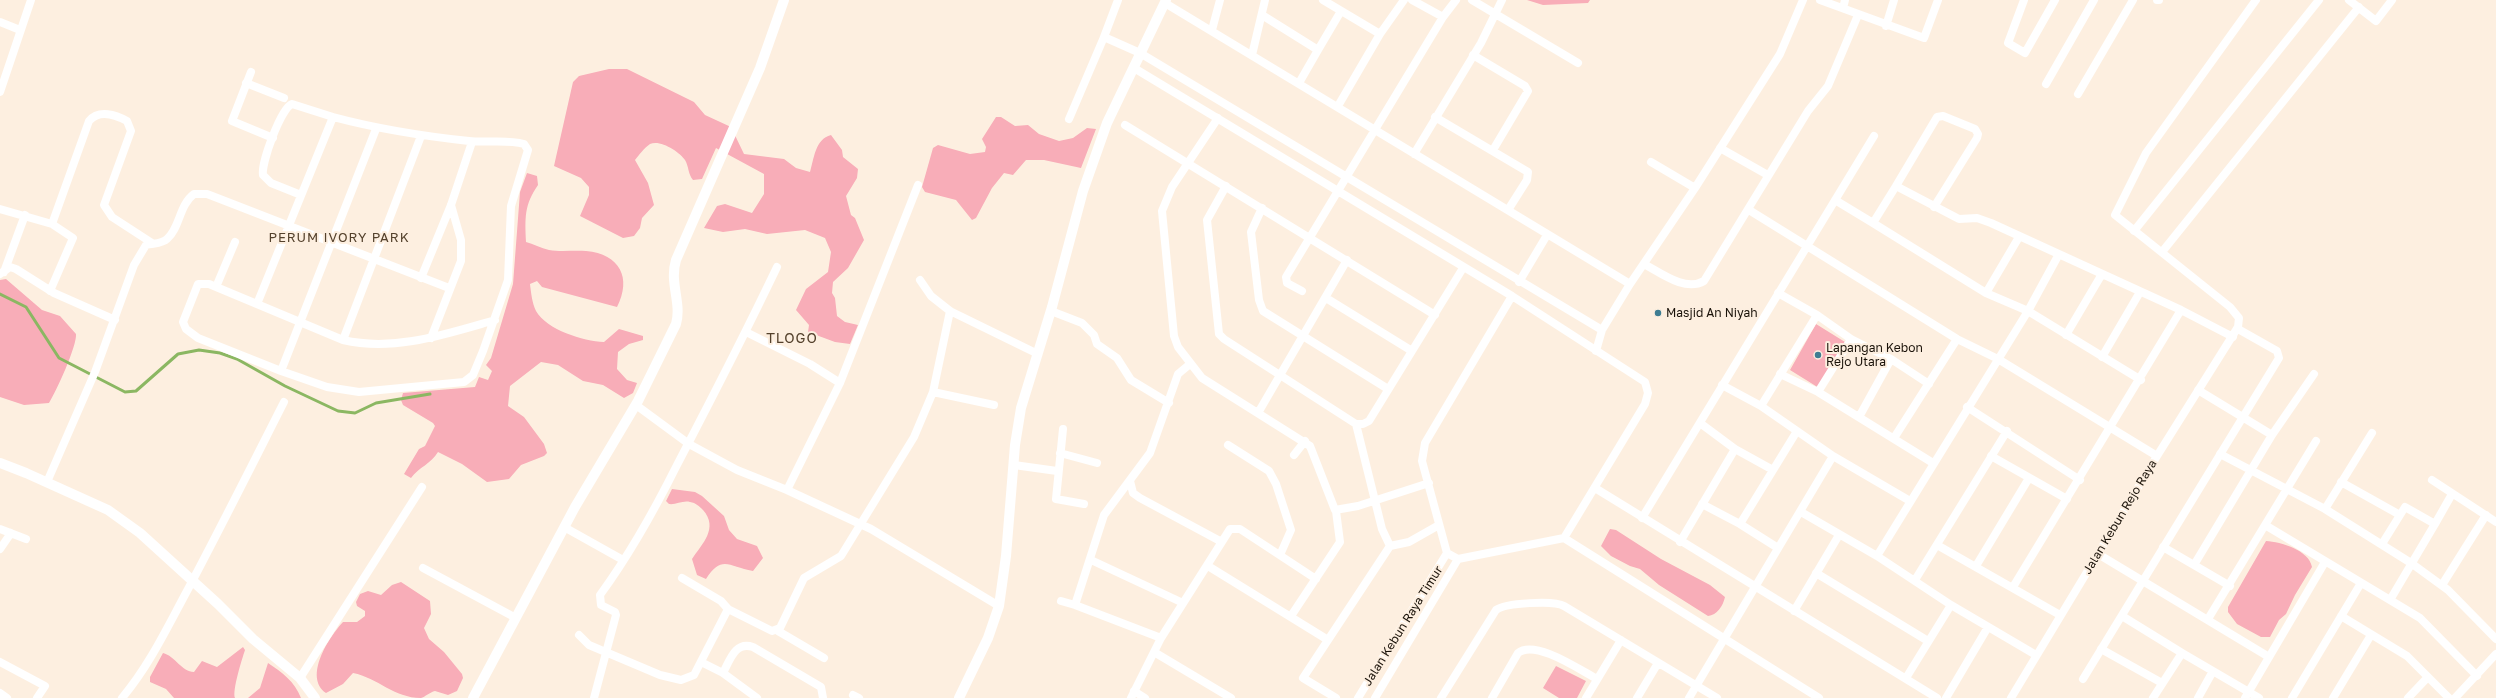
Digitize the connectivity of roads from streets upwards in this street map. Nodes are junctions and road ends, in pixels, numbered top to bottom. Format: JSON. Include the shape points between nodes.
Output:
{"nodes":[{"id":1,"x":31,"y":0,"type":"edge"},
{"id":2,"x":784,"y":0,"type":"edge"},
{"id":3,"x":1118,"y":0,"type":"edge"},
{"id":4,"x":1220,"y":0,"type":"edge"},
{"id":5,"x":1265,"y":0,"type":"edge"},
{"id":6,"x":1323,"y":0,"type":"edge"},
{"id":7,"x":1404,"y":0,"type":"edge"},
{"id":8,"x":1412,"y":0,"type":"edge"},
{"id":9,"x":1456,"y":0,"type":"edge"},
{"id":10,"x":1472,"y":0,"type":"edge"},
{"id":11,"x":1502,"y":0,"type":"edge"},
{"id":12,"x":1803,"y":0,"type":"edge"},
{"id":13,"x":1820,"y":0,"type":"edge"},
{"id":14,"x":1894,"y":0,"type":"edge"},
{"id":15,"x":1938,"y":0,"type":"edge"},
{"id":16,"x":2024,"y":0,"type":"edge"},
{"id":17,"x":2055,"y":0,"type":"edge"},
{"id":18,"x":2094,"y":0,"type":"edge"},
{"id":19,"x":2133,"y":0,"type":"edge"},
{"id":20,"x":2256,"y":0,"type":"edge"},
{"id":21,"x":2319,"y":0,"type":"edge"},
{"id":22,"x":2349,"y":0,"type":"edge"},
{"id":23,"x":2392,"y":0,"type":"edge"},
{"id":24,"x":1165,"y":1,"type":"edge"},
{"id":25,"x":1844,"y":4,"type":"edge"},
{"id":26,"x":2359,"y":7,"type":"junction"},
{"id":27,"x":1342,"y":11,"type":"junction"},
{"id":28,"x":1496,"y":14,"type":"junction"},
{"id":29,"x":1262,"y":15,"type":"junction"},
{"id":30,"x":1858,"y":15,"type":"junction"},
{"id":31,"x":1443,"y":17,"type":"junction"},
{"id":32,"x":0,"y":22,"type":"edge"},
{"id":33,"x":1886,"y":26,"type":"junction"},
{"id":34,"x":20,"y":30,"type":"junction"},
{"id":35,"x":1212,"y":30,"type":"junction"},
{"id":36,"x":1380,"y":34,"type":"junction"},
{"id":37,"x":1104,"y":37,"type":"junction"},
{"id":38,"x":1318,"y":50,"type":"junction"},
{"id":39,"x":1140,"y":53,"type":"junction"},
{"id":40,"x":1252,"y":55,"type":"junction"},
{"id":41,"x":1473,"y":55,"type":"junction"},
{"id":42,"x":1578,"y":63,"type":"dead end"},
{"id":43,"x":1134,"y":68,"type":"junction"},
{"id":44,"x":251,"y":72,"type":"dead end"},
{"id":45,"x":1299,"y":83,"type":"junction"},
{"id":46,"x":246,"y":84,"type":"junction"},
{"id":47,"x":2046,"y":84,"type":"dead end"},
{"id":48,"x":1,"y":87,"type":"edge"},
{"id":49,"x":2078,"y":94,"type":"dead end"},
{"id":50,"x":284,"y":98,"type":"dead end"},
{"id":51,"x":1338,"y":106,"type":"junction"},
{"id":52,"x":333,"y":117,"type":"junction"},
{"id":53,"x":1435,"y":117,"type":"junction"},
{"id":54,"x":1218,"y":118,"type":"junction"},
{"id":55,"x":1070,"y":119,"type":"dead end"},
{"id":56,"x":1125,"y":125,"type":"dead end"},
{"id":57,"x":376,"y":129,"type":"junction"},
{"id":58,"x":1374,"y":130,"type":"junction"},
{"id":59,"x":421,"y":136,"type":"junction"},
{"id":60,"x":1874,"y":136,"type":"dead end"},
{"id":61,"x":273,"y":138,"type":"junction"},
{"id":62,"x":472,"y":142,"type":"junction"},
{"id":63,"x":1720,"y":148,"type":"junction"},
{"id":64,"x":1493,"y":150,"type":"junction"},
{"id":65,"x":1414,"y":154,"type":"junction"},
{"id":66,"x":1187,"y":162,"type":"junction"},
{"id":67,"x":1651,"y":162,"type":"dead end"},
{"id":68,"x":1766,"y":174,"type":"dead end"},
{"id":69,"x":1348,"y":177,"type":"junction"},
{"id":70,"x":918,"y":185,"type":"dead end"},
{"id":71,"x":1226,"y":186,"type":"junction"},
{"id":72,"x":1896,"y":186,"type":"junction"},
{"id":73,"x":1695,"y":188,"type":"junction"},
{"id":74,"x":1339,"y":190,"type":"junction"},
{"id":75,"x":300,"y":195,"type":"junction"},
{"id":76,"x":1835,"y":200,"type":"junction"},
{"id":77,"x":451,"y":205,"type":"junction"},
{"id":78,"x":1934,"y":207,"type":"junction"},
{"id":79,"x":1262,"y":208,"type":"junction"},
{"id":80,"x":0,"y":209,"type":"edge"},
{"id":81,"x":1508,"y":210,"type":"junction"},
{"id":82,"x":1749,"y":210,"type":"junction"},
{"id":83,"x":25,"y":215,"type":"junction"},
{"id":84,"x":1873,"y":223,"type":"junction"},
{"id":85,"x":52,"y":224,"type":"junction"},
{"id":86,"x":287,"y":226,"type":"junction"},
{"id":87,"x":2134,"y":230,"type":"junction"},
{"id":88,"x":1547,"y":235,"type":"junction"},
{"id":89,"x":1308,"y":237,"type":"junction"},
{"id":90,"x":2019,"y":237,"type":"junction"},
{"id":91,"x":235,"y":242,"type":"dead end"},
{"id":92,"x":152,"y":243,"type":"junction"},
{"id":93,"x":332,"y":243,"type":"junction"},
{"id":94,"x":1807,"y":244,"type":"junction"},
{"id":95,"x":2162,"y":252,"type":"junction"},
{"id":96,"x":2059,"y":254,"type":"junction"},
{"id":97,"x":373,"y":260,"type":"junction"},
{"id":98,"x":1347,"y":260,"type":"junction"},
{"id":99,"x":1644,"y":264,"type":"junction"},
{"id":100,"x":777,"y":267,"type":"dead end"},
{"id":101,"x":1463,"y":268,"type":"junction"},
{"id":102,"x":2,"y":273,"type":"edge"},
{"id":103,"x":2102,"y":274,"type":"junction"},
{"id":104,"x":421,"y":278,"type":"junction"},
{"id":105,"x":920,"y":280,"type":"dead end"},
{"id":106,"x":1519,"y":282,"type":"junction"},
{"id":107,"x":1630,"y":284,"type":"junction"},
{"id":108,"x":216,"y":287,"type":"junction"},
{"id":109,"x":448,"y":288,"type":"junction"},
{"id":110,"x":50,"y":290,"type":"junction"},
{"id":111,"x":1302,"y":291,"type":"dead end"},
{"id":112,"x":1778,"y":292,"type":"junction"},
{"id":113,"x":2140,"y":292,"type":"junction"},
{"id":114,"x":1986,"y":293,"type":"junction"},
{"id":115,"x":1512,"y":296,"type":"junction"},
{"id":116,"x":1326,"y":298,"type":"junction"},
{"id":117,"x":257,"y":304,"type":"junction"},
{"id":118,"x":2181,"y":310,"type":"junction"},
{"id":119,"x":950,"y":311,"type":"junction"},
{"id":120,"x":1051,"y":311,"type":"junction"},
{"id":121,"x":2028,"y":311,"type":"junction"},
{"id":122,"x":1436,"y":315,"type":"junction"},
{"id":123,"x":1817,"y":315,"type":"junction"},
{"id":124,"x":115,"y":320,"type":"junction"},
{"id":125,"x":495,"y":320,"type":"junction"},
{"id":126,"x":299,"y":322,"type":"junction"},
{"id":127,"x":2238,"y":329,"type":"junction"},
{"id":128,"x":1602,"y":330,"type":"junction"},
{"id":129,"x":746,"y":332,"type":"junction"},
{"id":130,"x":2066,"y":335,"type":"junction"},
{"id":131,"x":1302,"y":336,"type":"junction"},
{"id":132,"x":2233,"y":337,"type":"junction"},
{"id":133,"x":431,"y":338,"type":"junction"},
{"id":134,"x":1851,"y":339,"type":"junction"},
{"id":135,"x":1957,"y":339,"type":"junction"},
{"id":136,"x":343,"y":340,"type":"junction"},
{"id":137,"x":1412,"y":351,"type":"junction"},
{"id":138,"x":1596,"y":351,"type":"junction"},
{"id":139,"x":1038,"y":354,"type":"junction"},
{"id":140,"x":2102,"y":357,"type":"junction"},
{"id":141,"x":1892,"y":359,"type":"junction"},
{"id":142,"x":1998,"y":359,"type":"junction"},
{"id":143,"x":1190,"y":364,"type":"junction"},
{"id":144,"x":281,"y":371,"type":"junction"},
{"id":145,"x":1279,"y":374,"type":"junction"},
{"id":146,"x":1780,"y":374,"type":"junction"},
{"id":147,"x":2314,"y":374,"type":"dead end"},
{"id":148,"x":2141,"y":380,"type":"junction"},
{"id":149,"x":840,"y":383,"type":"junction"},
{"id":150,"x":1929,"y":384,"type":"junction"},
{"id":151,"x":1722,"y":385,"type":"junction"},
{"id":152,"x":1388,"y":389,"type":"junction"},
{"id":153,"x":2198,"y":390,"type":"junction"},
{"id":154,"x":932,"y":392,"type":"junction"},
{"id":155,"x":1818,"y":392,"type":"junction"},
{"id":156,"x":284,"y":402,"type":"dead end"},
{"id":157,"x":1169,"y":403,"type":"junction"},
{"id":158,"x":636,"y":405,"type":"junction"},
{"id":159,"x":994,"y":405,"type":"dead end"},
{"id":160,"x":1761,"y":406,"type":"junction"},
{"id":161,"x":1967,"y":407,"type":"junction"},
{"id":162,"x":1258,"y":412,"type":"junction"},
{"id":163,"x":1859,"y":418,"type":"junction"},
{"id":164,"x":2243,"y":418,"type":"junction"},
{"id":165,"x":1700,"y":423,"type":"junction"},
{"id":166,"x":1356,"y":424,"type":"junction"},
{"id":167,"x":2112,"y":428,"type":"junction"},
{"id":168,"x":1063,"y":429,"type":"dead end"},
{"id":169,"x":1797,"y":431,"type":"junction"},
{"id":170,"x":2007,"y":431,"type":"junction"},
{"id":171,"x":2372,"y":433,"type":"dead end"},
{"id":172,"x":2272,"y":435,"type":"junction"},
{"id":173,"x":1894,"y":438,"type":"junction"},
{"id":174,"x":1305,"y":441,"type":"junction"},
{"id":175,"x":2316,"y":441,"type":"dead end"},
{"id":176,"x":689,"y":444,"type":"junction"},
{"id":177,"x":1228,"y":445,"type":"dead end"},
{"id":178,"x":1735,"y":449,"type":"junction"},
{"id":179,"x":1060,"y":454,"type":"junction"},
{"id":180,"x":1294,"y":454,"type":"dead end"},
{"id":181,"x":2220,"y":454,"type":"junction"},
{"id":182,"x":1833,"y":456,"type":"junction"},
{"id":183,"x":1992,"y":456,"type":"junction"},
{"id":184,"x":2156,"y":456,"type":"junction"},
{"id":185,"x":0,"y":463,"type":"edge"},
{"id":186,"x":1097,"y":463,"type":"dead end"},
{"id":187,"x":1933,"y":463,"type":"junction"},
{"id":188,"x":1014,"y":465,"type":"junction"},
{"id":189,"x":1773,"y":470,"type":"junction"},
{"id":190,"x":2251,"y":470,"type":"junction"},
{"id":191,"x":1058,"y":471,"type":"junction"},
{"id":192,"x":2029,"y":478,"type":"junction"},
{"id":193,"x":2080,"y":480,"type":"junction"},
{"id":194,"x":2432,"y":480,"type":"dead end"},
{"id":195,"x":1130,"y":481,"type":"junction"},
{"id":196,"x":47,"y":482,"type":"junction"},
{"id":197,"x":1429,"y":482,"type":"junction"},
{"id":198,"x":2341,"y":482,"type":"junction"},
{"id":199,"x":422,"y":487,"type":"dead end"},
{"id":200,"x":1595,"y":488,"type":"junction"},
{"id":201,"x":2288,"y":488,"type":"junction"},
{"id":202,"x":787,"y":490,"type":"junction"},
{"id":203,"x":2452,"y":494,"type":"junction"},
{"id":204,"x":2067,"y":499,"type":"junction"},
{"id":205,"x":1374,"y":500,"type":"junction"},
{"id":206,"x":1910,"y":501,"type":"junction"},
{"id":207,"x":1084,"y":504,"type":"dead end"},
{"id":208,"x":1702,"y":504,"type":"junction"},
{"id":209,"x":2325,"y":509,"type":"junction"},
{"id":210,"x":1336,"y":511,"type":"junction"},
{"id":211,"x":1801,"y":512,"type":"junction"},
{"id":212,"x":2400,"y":515,"type":"junction"},
{"id":213,"x":2486,"y":515,"type":"junction"},
{"id":214,"x":1642,"y":518,"type":"junction"},
{"id":215,"x":2496,"y":522,"type":"edge"},
{"id":216,"x":859,"y":524,"type":"junction"},
{"id":217,"x":1740,"y":524,"type":"junction"},
{"id":218,"x":2436,"y":524,"type":"junction"},
{"id":219,"x":1439,"y":525,"type":"junction"},
{"id":220,"x":2265,"y":525,"type":"junction"},
{"id":221,"x":564,"y":527,"type":"junction"},
{"id":222,"x":0,"y":529,"type":"edge"},
{"id":223,"x":11,"y":533,"type":"junction"},
{"id":224,"x":1839,"y":535,"type":"junction"},
{"id":225,"x":1564,"y":538,"type":"junction"},
{"id":226,"x":26,"y":539,"type":"dead end"},
{"id":227,"x":1220,"y":541,"type":"junction"},
{"id":228,"x":1680,"y":542,"type":"junction"},
{"id":229,"x":2382,"y":544,"type":"junction"},
{"id":230,"x":1937,"y":545,"type":"junction"},
{"id":231,"x":1390,"y":546,"type":"junction"},
{"id":232,"x":2163,"y":547,"type":"junction"},
{"id":233,"x":1778,"y":548,"type":"junction"},
{"id":234,"x":0,"y":549,"type":"edge"},
{"id":235,"x":1447,"y":553,"type":"junction"},
{"id":236,"x":1280,"y":554,"type":"junction"},
{"id":237,"x":2098,"y":554,"type":"junction"},
{"id":238,"x":1877,"y":556,"type":"junction"},
{"id":239,"x":1458,"y":559,"type":"junction"},
{"id":240,"x":624,"y":560,"type":"junction"},
{"id":241,"x":1091,"y":560,"type":"junction"},
{"id":242,"x":2326,"y":562,"type":"junction"},
{"id":243,"x":2412,"y":563,"type":"junction"},
{"id":244,"x":2194,"y":565,"type":"junction"},
{"id":245,"x":1208,"y":566,"type":"junction"},
{"id":246,"x":1976,"y":566,"type":"junction"},
{"id":247,"x":423,"y":568,"type":"dead end"},
{"id":248,"x":1816,"y":573,"type":"junction"},
{"id":249,"x":682,"y":578,"type":"dead end"},
{"id":250,"x":1316,"y":579,"type":"junction"},
{"id":251,"x":1915,"y":580,"type":"junction"},
{"id":252,"x":192,"y":581,"type":"junction"},
{"id":253,"x":2142,"y":582,"type":"junction"},
{"id":254,"x":2361,"y":583,"type":"junction"},
{"id":255,"x":2442,"y":585,"type":"junction"},
{"id":256,"x":2230,"y":586,"type":"junction"},
{"id":257,"x":2013,"y":587,"type":"junction"},
{"id":258,"x":1755,"y":588,"type":"junction"},
{"id":259,"x":2390,"y":600,"type":"junction"},
{"id":260,"x":1061,"y":601,"type":"dead end"},
{"id":261,"x":1183,"y":603,"type":"junction"},
{"id":262,"x":1075,"y":605,"type":"junction"},
{"id":263,"x":1951,"y":605,"type":"junction"},
{"id":264,"x":999,"y":606,"type":"junction"},
{"id":265,"x":728,"y":609,"type":"junction"},
{"id":266,"x":1794,"y":611,"type":"junction"},
{"id":267,"x":2060,"y":615,"type":"junction"},
{"id":268,"x":1291,"y":616,"type":"junction"},
{"id":269,"x":2122,"y":616,"type":"junction"},
{"id":270,"x":2341,"y":616,"type":"junction"},
{"id":271,"x":516,"y":618,"type":"junction"},
{"id":272,"x":2208,"y":619,"type":"junction"},
{"id":273,"x":1988,"y":626,"type":"junction"},
{"id":274,"x":778,"y":630,"type":"junction"},
{"id":275,"x":579,"y":635,"type":"dead end"},
{"id":276,"x":2371,"y":635,"type":"junction"},
{"id":277,"x":1161,"y":638,"type":"junction"},
{"id":278,"x":2496,"y":639,"type":"edge"},
{"id":279,"x":1328,"y":640,"type":"junction"},
{"id":280,"x":1620,"y":640,"type":"junction"},
{"id":281,"x":1725,"y":641,"type":"junction"},
{"id":282,"x":1928,"y":641,"type":"junction"},
{"id":283,"x":2101,"y":649,"type":"junction"},
{"id":284,"x":605,"y":650,"type":"junction"},
{"id":285,"x":1154,"y":652,"type":"junction"},
{"id":286,"x":2182,"y":653,"type":"junction"},
{"id":287,"x":2496,"y":654,"type":"edge"},
{"id":288,"x":2036,"y":655,"type":"junction"},
{"id":289,"x":2269,"y":657,"type":"junction"},
{"id":290,"x":824,"y":658,"type":"dead end"},
{"id":291,"x":0,"y":662,"type":"edge"},
{"id":292,"x":701,"y":662,"type":"junction"},
{"id":293,"x":1658,"y":663,"type":"junction"},
{"id":294,"x":2213,"y":671,"type":"junction"},
{"id":295,"x":723,"y":674,"type":"junction"},
{"id":296,"x":2477,"y":676,"type":"junction"},
{"id":297,"x":300,"y":678,"type":"junction"},
{"id":298,"x":1906,"y":678,"type":"junction"},
{"id":299,"x":2427,"y":678,"type":"junction"},
{"id":300,"x":1597,"y":679,"type":"junction"},
{"id":301,"x":2083,"y":679,"type":"dead end"},
{"id":302,"x":2162,"y":683,"type":"junction"},
{"id":303,"x":1697,"y":686,"type":"junction"},
{"id":304,"x":0,"y":693,"type":"edge"},
{"id":305,"x":1133,"y":695,"type":"edge"},
{"id":306,"x":2247,"y":695,"type":"edge"},
{"id":307,"x":7,"y":698,"type":"edge"},
{"id":308,"x":37,"y":698,"type":"edge"},
{"id":309,"x":122,"y":698,"type":"edge"},
{"id":310,"x":315,"y":698,"type":"edge"},
{"id":311,"x":473,"y":698,"type":"edge"},
{"id":312,"x":594,"y":698,"type":"edge"},
{"id":313,"x":757,"y":698,"type":"edge"},
{"id":314,"x":823,"y":698,"type":"edge"},
{"id":315,"x":959,"y":698,"type":"edge"},
{"id":316,"x":1145,"y":698,"type":"edge"},
{"id":317,"x":1231,"y":698,"type":"edge"},
{"id":318,"x":1336,"y":698,"type":"edge"},
{"id":319,"x":1358,"y":698,"type":"edge"},
{"id":320,"x":1375,"y":698,"type":"edge"},
{"id":321,"x":1441,"y":698,"type":"edge"},
{"id":322,"x":1494,"y":698,"type":"edge"},
{"id":323,"x":1586,"y":698,"type":"edge"},
{"id":324,"x":1637,"y":698,"type":"edge"},
{"id":325,"x":1689,"y":698,"type":"edge"},
{"id":326,"x":1717,"y":698,"type":"edge"},
{"id":327,"x":1819,"y":698,"type":"edge"},
{"id":328,"x":1937,"y":698,"type":"edge"},
{"id":329,"x":1946,"y":698,"type":"edge"},
{"id":330,"x":2011,"y":698,"type":"edge"},
{"id":331,"x":2153,"y":698,"type":"edge"},
{"id":332,"x":2198,"y":698,"type":"edge"},
{"id":333,"x":2259,"y":698,"type":"edge"},
{"id":334,"x":2292,"y":698,"type":"edge"},
{"id":335,"x":2334,"y":698,"type":"edge"},
{"id":336,"x":2408,"y":698,"type":"edge"},
{"id":337,"x":2449,"y":698,"type":"edge"},
{"id":338,"x":2455,"y":698,"type":"edge"}],
"edges":[{"from":1,"to":34,"type":"street"},
{"from":2,"to":158,"type":"street","via":[[757,76],[676,260],[673,280],[678,314],[676,324]]},
{"from":3,"to":37,"type":"street"},
{"from":4,"to":35,"type":"street"},
{"from":5,"to":29,"type":"street"},
{"from":6,"to":27,"type":"street"},
{"from":7,"to":36,"type":"street"},
{"from":8,"to":31,"type":"street"},
{"from":9,"to":31,"type":"street"},
{"from":10,"to":28,"type":"street"},
{"from":11,"to":28,"type":"street"},
{"from":12,"to":63,"type":"street","via":[[1783,48]]},
{"from":13,"to":25,"type":"street"},
{"from":14,"to":33,"type":"street"},
{"from":15,"to":33,"type":"street","via":[[1924,38]]},
{"from":16,"to":17,"type":"street","via":[[2008,43],[2025,53]]},
{"from":18,"to":47,"type":"street"},
{"from":19,"to":49,"type":"street"},
{"from":20,"to":87,"type":"street","via":[[2146,153],[2115,214],[2116,218]]},
{"from":21,"to":87,"type":"street"},
{"from":22,"to":26,"type":"street"},
{"from":23,"to":26,"type":"street","via":[[2376,21]]},
{"from":24,"to":35,"type":"street"},
{"from":24,"to":39,"type":"street"},
{"from":25,"to":30,"type":"street"},
{"from":26,"to":95,"type":"street"},
{"from":27,"to":36,"type":"street"},
{"from":27,"to":38,"type":"street"},
{"from":28,"to":41,"type":"street"},
{"from":28,"to":42,"type":"street"},
{"from":29,"to":38,"type":"street"},
{"from":29,"to":40,"type":"street"},
{"from":30,"to":33,"type":"street"},
{"from":30,"to":82,"type":"street","via":[[1828,86],[1808,111]]},
{"from":31,"to":58,"type":"street"},
{"from":32,"to":34,"type":"street"},
{"from":34,"to":48,"type":"street"},
{"from":35,"to":40,"type":"street"},
{"from":36,"to":51,"type":"street"},
{"from":37,"to":39,"type":"street"},
{"from":37,"to":55,"type":"street"},
{"from":38,"to":45,"type":"street"},
{"from":39,"to":43,"type":"street"},
{"from":39,"to":69,"type":"street"},
{"from":40,"to":45,"type":"street"},
{"from":41,"to":53,"type":"street"},
{"from":41,"to":64,"type":"street","via":[[1525,86],[1528,91]]},
{"from":43,"to":54,"type":"street"},
{"from":43,"to":120,"type":"street","via":[[1107,124],[1084,191]]},
{"from":44,"to":46,"type":"street"},
{"from":45,"to":51,"type":"street"},
{"from":46,"to":50,"type":"street"},
{"from":46,"to":61,"type":"street","via":[[232,121]]},
{"from":51,"to":58,"type":"street"},
{"from":52,"to":57,"type":"street"},
{"from":52,"to":61,"type":"street","via":[[290,104],[280,119]]},
{"from":52,"to":75,"type":"street"},
{"from":53,"to":64,"type":"street"},
{"from":53,"to":65,"type":"street"},
{"from":54,"to":66,"type":"street"},
{"from":54,"to":74,"type":"street"},
{"from":56,"to":66,"type":"street"},
{"from":57,"to":59,"type":"street"},
{"from":57,"to":93,"type":"street"},
{"from":58,"to":65,"type":"street"},
{"from":58,"to":69,"type":"street"},
{"from":59,"to":62,"type":"street"},
{"from":59,"to":97,"type":"street"},
{"from":60,"to":76,"type":"street"},
{"from":61,"to":75,"type":"street","via":[[264,164],[264,177],[271,183]]},
{"from":62,"to":77,"type":"street"},
{"from":62,"to":125,"type":"street","via":[[522,143],[528,148],[511,206],[508,280]]},
{"from":63,"to":68,"type":"street"},
{"from":63,"to":73,"type":"street"},
{"from":64,"to":81,"type":"street","via":[[1528,174],[1527,180]]},
{"from":65,"to":81,"type":"street"},
{"from":66,"to":71,"type":"street"},
{"from":66,"to":143,"type":"street","via":[[1166,198],[1162,211],[1174,336]]},
{"from":67,"to":73,"type":"street"},
{"from":69,"to":74,"type":"street"},
{"from":69,"to":106,"type":"street"},
{"from":70,"to":149,"type":"street"},
{"from":71,"to":79,"type":"street"},
{"from":71,"to":145,"type":"street","via":[[1207,220],[1218,330],[1224,339]]},
{"from":72,"to":78,"type":"street"},
{"from":72,"to":78,"type":"street","via":[[1938,117],[1942,116],[1974,129],[1978,134],[1977,138]]},
{"from":72,"to":84,"type":"street"},
{"from":73,"to":99,"type":"street"},
{"from":74,"to":89,"type":"street"},
{"from":74,"to":101,"type":"street"},
{"from":75,"to":86,"type":"street"},
{"from":76,"to":84,"type":"street"},
{"from":76,"to":94,"type":"street"},
{"from":77,"to":104,"type":"street"},
{"from":77,"to":109,"type":"street","via":[[461,240],[461,261]]},
{"from":78,"to":90,"type":"street","via":[[1959,219],[1978,218]]},
{"from":79,"to":89,"type":"street"},
{"from":79,"to":131,"type":"street","via":[[1251,232],[1261,307],[1265,313]]},
{"from":80,"to":83,"type":"street"},
{"from":81,"to":88,"type":"street"},
{"from":82,"to":94,"type":"street"},
{"from":82,"to":99,"type":"street","via":[[1707,277],[1699,284],[1681,283]]},
{"from":83,"to":85,"type":"street"},
{"from":83,"to":102,"type":"street"},
{"from":84,"to":114,"type":"street"},
{"from":85,"to":92,"type":"street","via":[[89,121],[98,115],[106,114],[127,121],[130,131],[104,205],[112,216]]},
{"from":85,"to":110,"type":"street","via":[[73,238]]},
{"from":86,"to":92,"type":"street","via":[[220,199],[197,193],[184,205],[169,238]]},
{"from":86,"to":93,"type":"street"},
{"from":86,"to":117,"type":"street"},
{"from":87,"to":95,"type":"street"},
{"from":88,"to":106,"type":"street"},
{"from":88,"to":107,"type":"street"},
{"from":89,"to":98,"type":"street"},
{"from":89,"to":111,"type":"street","via":[[1286,277],[1287,283]]},
{"from":90,"to":96,"type":"street"},
{"from":90,"to":114,"type":"street"},
{"from":91,"to":108,"type":"street"},
{"from":92,"to":124,"type":"street","via":[[142,250],[134,265]]},
{"from":93,"to":97,"type":"street"},
{"from":93,"to":126,"type":"street"},
{"from":94,"to":112,"type":"street"},
{"from":94,"to":135,"type":"street"},
{"from":95,"to":127,"type":"street","via":[[2230,307],[2239,318]]},
{"from":96,"to":103,"type":"street"},
{"from":96,"to":121,"type":"street"},
{"from":97,"to":104,"type":"street"},
{"from":97,"to":136,"type":"street"},
{"from":98,"to":116,"type":"street"},
{"from":98,"to":122,"type":"street"},
{"from":99,"to":107,"type":"street"},
{"from":100,"to":129,"type":"street"},
{"from":101,"to":115,"type":"street"},
{"from":101,"to":122,"type":"street"},
{"from":102,"to":110,"type":"street","via":[[10,267],[16,269]]},
{"from":103,"to":113,"type":"street"},
{"from":103,"to":130,"type":"street"},
{"from":104,"to":109,"type":"street"},
{"from":105,"to":119,"type":"street","via":[[931,296]]},
{"from":106,"to":128,"type":"street"},
{"from":107,"to":128,"type":"street"},
{"from":108,"to":117,"type":"street"},
{"from":108,"to":144,"type":"street","via":[[203,283],[197,285],[183,322],[186,329],[198,338]]},
{"from":109,"to":133,"type":"street"},
{"from":110,"to":124,"type":"street"},
{"from":112,"to":123,"type":"street"},
{"from":112,"to":151,"type":"street"},
{"from":113,"to":118,"type":"street"},
{"from":113,"to":140,"type":"street"},
{"from":114,"to":121,"type":"street"},
{"from":115,"to":138,"type":"street"},
{"from":115,"to":197,"type":"street","via":[[1424,443],[1422,462]]},
{"from":116,"to":131,"type":"street"},
{"from":116,"to":137,"type":"street"},
{"from":117,"to":126,"type":"street"},
{"from":118,"to":132,"type":"street"},
{"from":118,"to":148,"type":"street"},
{"from":119,"to":139,"type":"street"},
{"from":119,"to":154,"type":"street"},
{"from":120,"to":139,"type":"street"},
{"from":120,"to":157,"type":"street","via":[[1082,323],[1094,335],[1097,344],[1117,358],[1131,380]]},
{"from":121,"to":130,"type":"street"},
{"from":121,"to":142,"type":"street"},
{"from":122,"to":137,"type":"street"},
{"from":123,"to":134,"type":"street"},
{"from":123,"to":146,"type":"street"},
{"from":124,"to":196,"type":"street","via":[[96,372]]},
{"from":125,"to":133,"type":"street"},
{"from":125,"to":144,"type":"street","via":[[473,375],[464,382],[360,392],[327,386]]},
{"from":126,"to":136,"type":"street"},
{"from":126,"to":144,"type":"street"},
{"from":127,"to":132,"type":"street","name":"Jalan Kebun Rejo Raya"},
{"from":127,"to":164,"type":"street","via":[[2277,351],[2279,355]]},
{"from":128,"to":138,"type":"street"},
{"from":129,"to":149,"type":"street","via":[[810,364]]},
{"from":129,"to":176,"type":"street"},
{"from":130,"to":140,"type":"street"},
{"from":131,"to":145,"type":"street"},
{"from":131,"to":152,"type":"street"},
{"from":132,"to":153,"type":"street","name":"Jalan Kebun Rejo Raya"},
{"from":133,"to":136,"type":"street","via":[[362,345]]},
{"from":134,"to":141,"type":"street"},
{"from":134,"to":155,"type":"street"},
{"from":135,"to":142,"type":"street"},
{"from":135,"to":150,"type":"street"},
{"from":137,"to":152,"type":"street"},
{"from":138,"to":200,"type":"street","via":[[1642,380],[1648,393],[1645,404]]},
{"from":139,"to":188,"type":"street","via":[[1021,408]]},
{"from":140,"to":148,"type":"street"},
{"from":141,"to":150,"type":"street"},
{"from":141,"to":163,"type":"street"},
{"from":142,"to":161,"type":"street"},
{"from":142,"to":167,"type":"street"},
{"from":143,"to":157,"type":"street","via":[[1178,374]]},
{"from":143,"to":162,"type":"street","via":[[1213,386]]},
{"from":145,"to":162,"type":"street"},
{"from":145,"to":166,"type":"street"},
{"from":146,"to":155,"type":"street"},
{"from":146,"to":160,"type":"street"},
{"from":147,"to":172,"type":"street"},
{"from":148,"to":167,"type":"street"},
{"from":149,"to":202,"type":"street"},
{"from":150,"to":173,"type":"street"},
{"from":151,"to":160,"type":"street"},
{"from":151,"to":165,"type":"street"},
{"from":152,"to":166,"type":"street","via":[[1369,421]]},
{"from":153,"to":164,"type":"street"},
{"from":153,"to":184,"type":"street","name":"Jalan Kebun Rejo Raya"},
{"from":154,"to":159,"type":"street"},
{"from":154,"to":216,"type":"street","via":[[911,443]]},
{"from":155,"to":163,"type":"street"},
{"from":156,"to":252,"type":"street"},
{"from":157,"to":195,"type":"street","via":[[1150,453]]},
{"from":158,"to":176,"type":"street"},
{"from":158,"to":221,"type":"street"},
{"from":160,"to":169,"type":"street"},
{"from":161,"to":170,"type":"street"},
{"from":161,"to":187,"type":"street"},
{"from":162,"to":174,"type":"street"},
{"from":163,"to":173,"type":"street"},
{"from":164,"to":172,"type":"street"},
{"from":164,"to":181,"type":"street"},
{"from":165,"to":178,"type":"street"},
{"from":165,"to":214,"type":"street"},
{"from":166,"to":205,"type":"street"},
{"from":167,"to":184,"type":"street"},
{"from":167,"to":193,"type":"street"},
{"from":168,"to":179,"type":"street"},
{"from":169,"to":182,"type":"street"},
{"from":169,"to":189,"type":"street"},
{"from":170,"to":183,"type":"street"},
{"from":170,"to":193,"type":"street"},
{"from":171,"to":198,"type":"street"},
{"from":172,"to":190,"type":"street"},
{"from":173,"to":187,"type":"street"},
{"from":174,"to":180,"type":"street"},
{"from":174,"to":210,"type":"street","via":[[1314,450],[1331,506]]},
{"from":175,"to":201,"type":"street"},
{"from":176,"to":202,"type":"street","via":[[737,470]]},
{"from":176,"to":240,"type":"street","via":[[642,534]]},
{"from":177,"to":236,"type":"street","via":[[1269,471],[1276,484],[1291,530]]},
{"from":178,"to":189,"type":"street"},
{"from":178,"to":208,"type":"street"},
{"from":179,"to":186,"type":"street"},
{"from":179,"to":191,"type":"street"},
{"from":181,"to":190,"type":"street"},
{"from":181,"to":232,"type":"street"},
{"from":182,"to":206,"type":"street"},
{"from":182,"to":211,"type":"street"},
{"from":183,"to":192,"type":"street"},
{"from":183,"to":230,"type":"street"},
{"from":184,"to":237,"type":"street","name":"Jalan Kebun Rejo Raya"},
{"from":185,"to":196,"type":"street"},
{"from":187,"to":206,"type":"street"},
{"from":188,"to":191,"type":"street"},
{"from":188,"to":264,"type":"street"},
{"from":189,"to":217,"type":"street"},
{"from":190,"to":201,"type":"street"},
{"from":190,"to":244,"type":"street"},
{"from":191,"to":207,"type":"street","via":[[1056,499]]},
{"from":192,"to":204,"type":"street"},
{"from":192,"to":246,"type":"street"},
{"from":193,"to":204,"type":"street"},
{"from":194,"to":203,"type":"street"},
{"from":195,"to":227,"type":"street","via":[[1133,493],[1140,498]]},
{"from":195,"to":241,"type":"street","via":[[1104,515]]},
{"from":196,"to":252,"type":"street","via":[[108,510],[140,533]]},
{"from":197,"to":205,"type":"street"},
{"from":197,"to":219,"type":"street"},
{"from":198,"to":209,"type":"street"},
{"from":198,"to":212,"type":"street"},
{"from":199,"to":297,"type":"street"},
{"from":200,"to":214,"type":"street"},
{"from":200,"to":225,"type":"street"},
{"from":201,"to":209,"type":"street"},
{"from":201,"to":220,"type":"street"},
{"from":202,"to":216,"type":"street"},
{"from":203,"to":213,"type":"street"},
{"from":203,"to":218,"type":"street"},
{"from":204,"to":257,"type":"street"},
{"from":205,"to":210,"type":"street"},
{"from":205,"to":231,"type":"street"},
{"from":206,"to":238,"type":"street"},
{"from":208,"to":217,"type":"street"},
{"from":208,"to":228,"type":"street"},
{"from":209,"to":229,"type":"street"},
{"from":210,"to":250,"type":"street","via":[[1340,542]]},
{"from":211,"to":224,"type":"street"},
{"from":211,"to":233,"type":"street"},
{"from":212,"to":218,"type":"street","via":[[2407,507]]},
{"from":212,"to":229,"type":"street"},
{"from":213,"to":215,"type":"street"},
{"from":213,"to":255,"type":"street"},
{"from":214,"to":228,"type":"street"},
{"from":216,"to":264,"type":"street"},
{"from":216,"to":274,"type":"street","via":[[841,556],[804,578]]},
{"from":217,"to":233,"type":"street"},
{"from":218,"to":243,"type":"street"},
{"from":219,"to":231,"type":"street","via":[[1408,542]]},
{"from":219,"to":235,"type":"street"},
{"from":220,"to":242,"type":"street"},
{"from":220,"to":256,"type":"street"},
{"from":221,"to":240,"type":"street"},
{"from":221,"to":271,"type":"street"},
{"from":222,"to":223,"type":"street"},
{"from":223,"to":226,"type":"street"},
{"from":223,"to":234,"type":"street"},
{"from":224,"to":238,"type":"street"},
{"from":224,"to":248,"type":"street"},
{"from":225,"to":239,"type":"street"},
{"from":225,"to":281,"type":"street"},
{"from":227,"to":236,"type":"street","via":[[1230,529],[1236,528]]},
{"from":227,"to":245,"type":"street"},
{"from":228,"to":258,"type":"street"},
{"from":229,"to":243,"type":"street"},
{"from":230,"to":246,"type":"street"},
{"from":230,"to":251,"type":"street"},
{"from":231,"to":279,"type":"street"},
{"from":232,"to":244,"type":"street"},
{"from":232,"to":253,"type":"street"},
{"from":233,"to":258,"type":"street"},
{"from":235,"to":239,"type":"street"},
{"from":235,"to":319,"type":"street","name":"Jalan Kebun Raya Timur"},
{"from":236,"to":250,"type":"street"},
{"from":237,"to":253,"type":"street"},
{"from":237,"to":267,"type":"street","name":"Jalan Kebun Rejo Raya"},
{"from":238,"to":251,"type":"street"},
{"from":239,"to":320,"type":"street","name":"Jalan Kebun Raya Timur"},
{"from":240,"to":284,"type":"street","via":[[600,595],[601,605],[616,615]]},
{"from":241,"to":261,"type":"street"},
{"from":241,"to":262,"type":"street"},
{"from":242,"to":254,"type":"street"},
{"from":242,"to":289,"type":"street"},
{"from":243,"to":255,"type":"street"},
{"from":243,"to":259,"type":"street"},
{"from":244,"to":256,"type":"street"},
{"from":245,"to":261,"type":"street"},
{"from":245,"to":268,"type":"street"},
{"from":246,"to":257,"type":"street"},
{"from":247,"to":271,"type":"street"},
{"from":248,"to":266,"type":"street"},
{"from":248,"to":282,"type":"street"},
{"from":249,"to":265,"type":"street","via":[[721,601]]},
{"from":250,"to":268,"type":"street"},
{"from":251,"to":263,"type":"street"},
{"from":252,"to":297,"type":"street","via":[[258,644]]},
{"from":252,"to":309,"type":"street","via":[[151,658]]},
{"from":253,"to":269,"type":"street"},
{"from":253,"to":272,"type":"street"},
{"from":254,"to":259,"type":"street"},
{"from":254,"to":270,"type":"street"},
{"from":255,"to":278,"type":"street"},
{"from":256,"to":272,"type":"street"},
{"from":257,"to":267,"type":"street"},
{"from":258,"to":266,"type":"street"},
{"from":258,"to":281,"type":"street"},
{"from":259,"to":296,"type":"street","via":[[2420,618]]},
{"from":260,"to":262,"type":"street"},
{"from":261,"to":277,"type":"street"},
{"from":262,"to":277,"type":"street"},
{"from":263,"to":273,"type":"street"},
{"from":263,"to":282,"type":"street"},
{"from":264,"to":315,"type":"street","via":[[991,631]]},
{"from":265,"to":274,"type":"street","via":[[772,631]]},
{"from":265,"to":292,"type":"street"},
{"from":266,"to":298,"type":"street"},
{"from":267,"to":288,"type":"street","name":"Jalan Kebun Rejo Raya"},
{"from":268,"to":279,"type":"street"},
{"from":269,"to":283,"type":"street"},
{"from":269,"to":286,"type":"street"},
{"from":270,"to":276,"type":"street"},
{"from":270,"to":334,"type":"street"},
{"from":271,"to":311,"type":"street"},
{"from":272,"to":289,"type":"street"},
{"from":273,"to":288,"type":"street"},
{"from":273,"to":329,"type":"street"},
{"from":274,"to":290,"type":"street"},
{"from":275,"to":284,"type":"street","via":[[589,644]]},
{"from":276,"to":299,"type":"street","via":[[2407,656]]},
{"from":276,"to":335,"type":"street"},
{"from":277,"to":285,"type":"street"},
{"from":279,"to":318,"type":"street","via":[[1303,678]]},
{"from":280,"to":293,"type":"street"},
{"from":280,"to":300,"type":"street"},
{"from":280,"to":321,"type":"street","via":[[1557,602],[1500,607]]},
{"from":281,"to":303,"type":"street"},
{"from":281,"to":327,"type":"street"},
{"from":282,"to":298,"type":"street"},
{"from":283,"to":301,"type":"street"},
{"from":283,"to":302,"type":"street"},
{"from":284,"to":292,"type":"street","via":[[660,675],[681,680],[694,675]]},
{"from":284,"to":312,"type":"street"},
{"from":285,"to":305,"type":"street"},
{"from":285,"to":317,"type":"street"},
{"from":286,"to":294,"type":"street"},
{"from":286,"to":302,"type":"street"},
{"from":287,"to":296,"type":"street"},
{"from":288,"to":330,"type":"street","name":"Jalan Kebun Rejo Raya"},
{"from":289,"to":306,"type":"street"},
{"from":291,"to":308,"type":"street","via":[[45,686]]},
{"from":292,"to":295,"type":"street"},
{"from":293,"to":303,"type":"street"},
{"from":293,"to":324,"type":"street"},
{"from":294,"to":306,"type":"street"},
{"from":294,"to":332,"type":"street"},
{"from":295,"to":313,"type":"street"},
{"from":295,"to":314,"type":"street","via":[[736,649],[748,645],[818,684]]},
{"from":296,"to":338,"type":"street"},
{"from":297,"to":310,"type":"street"},
{"from":298,"to":328,"type":"street"},
{"from":299,"to":336,"type":"street"},
{"from":299,"to":337,"type":"street"},
{"from":300,"to":322,"type":"street","via":[[1540,650],[1525,649],[1518,653]]},
{"from":300,"to":323,"type":"street"},
{"from":302,"to":331,"type":"street"},
{"from":303,"to":325,"type":"street"},
{"from":303,"to":326,"type":"street"},
{"from":304,"to":307,"type":"street"},
{"from":305,"to":316,"type":"street"},
{"from":306,"to":333,"type":"street"}]}
